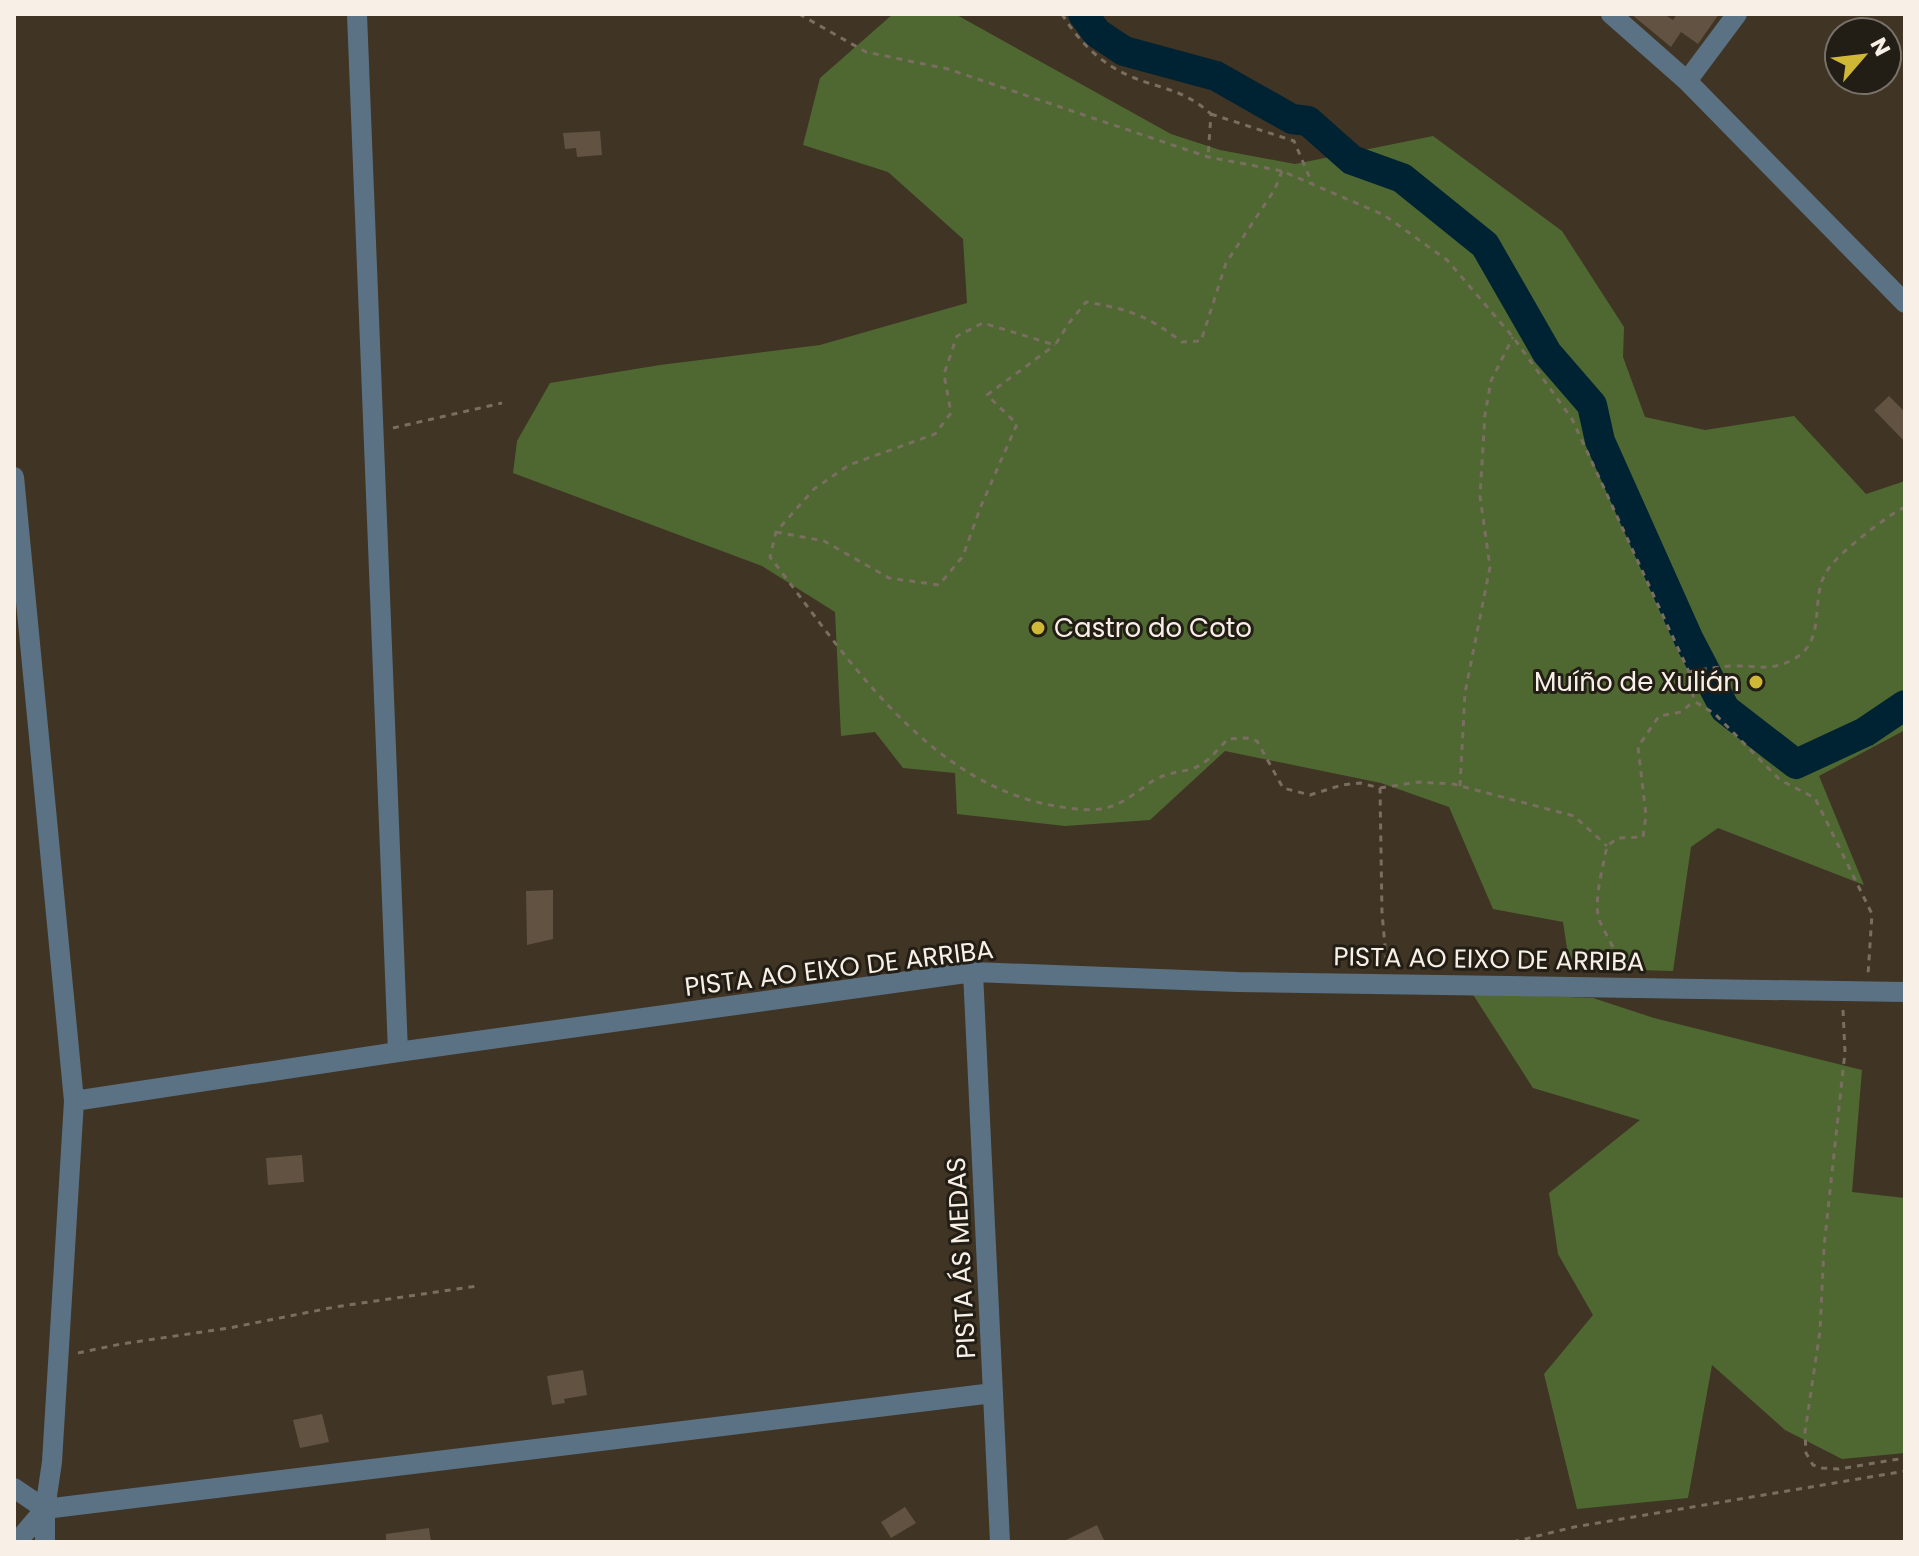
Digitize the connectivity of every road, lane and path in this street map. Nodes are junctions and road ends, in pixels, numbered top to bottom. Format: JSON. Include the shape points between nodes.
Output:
{"nodes":[{"id":1,"x":357,"y":14,"type":"edge"},
{"id":2,"x":799,"y":14,"type":"edge"},
{"id":3,"x":1062,"y":14,"type":"edge"},
{"id":4,"x":1611,"y":14,"type":"edge"},
{"id":5,"x":1737,"y":14,"type":"edge"},
{"id":6,"x":1687,"y":81,"type":"junction"},
{"id":7,"x":1211,"y":114,"type":"junction"},
{"id":8,"x":1208,"y":157,"type":"junction"},
{"id":9,"x":1282,"y":171,"type":"junction"},
{"id":10,"x":1313,"y":184,"type":"junction"},
{"id":11,"x":1905,"y":303,"type":"edge"},
{"id":12,"x":1513,"y":337,"type":"junction"},
{"id":13,"x":1055,"y":345,"type":"junction"},
{"id":14,"x":502,"y":403,"type":"dead end"},
{"id":15,"x":373,"y":432,"type":"junction"},
{"id":16,"x":14,"y":477,"type":"edge"},
{"id":17,"x":1905,"y":507,"type":"edge"},
{"id":18,"x":776,"y":532,"type":"junction"},
{"id":19,"x":1689,"y":672,"type":"junction"},
{"id":20,"x":1694,"y":701,"type":"junction"},
{"id":21,"x":1460,"y":786,"type":"junction"},
{"id":22,"x":1380,"y":788,"type":"junction"},
{"id":23,"x":1607,"y":846,"type":"junction"},
{"id":24,"x":973,"y":972,"type":"junction"},
{"id":25,"x":1388,"y":984,"type":"junction"},
{"id":26,"x":1632,"y":986,"type":"junction"},
{"id":27,"x":1843,"y":991,"type":"junction"},
{"id":28,"x":1867,"y":991,"type":"junction"},
{"id":29,"x":1905,"y":992,"type":"edge"},
{"id":30,"x":398,"y":1052,"type":"junction"},
{"id":31,"x":74,"y":1101,"type":"junction"},
{"id":32,"x":477,"y":1286,"type":"dead end"},
{"id":33,"x":58,"y":1358,"type":"junction"},
{"id":34,"x":993,"y":1393,"type":"junction"},
{"id":35,"x":1905,"y":1458,"type":"edge"},
{"id":36,"x":1905,"y":1471,"type":"edge"},
{"id":37,"x":14,"y":1488,"type":"edge"},
{"id":38,"x":45,"y":1509,"type":"junction"},
{"id":39,"x":17,"y":1542,"type":"edge"},
{"id":40,"x":45,"y":1542,"type":"edge"},
{"id":41,"x":1000,"y":1542,"type":"edge"},
{"id":42,"x":1513,"y":1542,"type":"edge"}],
"edges":[{"from":1,"to":15,"type":"street"},
{"from":2,"to":8,"type":"path","via":[[866,52],[948,69]]},
{"from":3,"to":7,"type":"path","via":[[1099,59],[1131,77],[1194,99]]},
{"from":4,"to":6,"type":"street"},
{"from":5,"to":6,"type":"street"},
{"from":6,"to":11,"type":"street"},
{"from":7,"to":8,"type":"path"},
{"from":7,"to":10,"type":"path","via":[[1294,141]]},
{"from":8,"to":9,"type":"path"},
{"from":9,"to":10,"type":"path"},
{"from":9,"to":13,"type":"path","via":[[1226,263],[1201,341],[1182,342],[1124,308],[1086,302]]},
{"from":10,"to":12,"type":"path","via":[[1384,215],[1447,260]]},
{"from":12,"to":19,"type":"path","via":[[1572,419]]},
{"from":12,"to":21,"type":"path","via":[[1491,381],[1485,414],[1480,496],[1490,567],[1465,693]]},
{"from":13,"to":18,"type":"path","via":[[983,323],[957,336],[944,374],[951,413],[935,434],[849,465],[814,489]]},
{"from":13,"to":18,"type":"path","via":[[987,395],[1017,424],[963,556],[939,585],[889,578],[824,541]]},
{"from":14,"to":15,"type":"path"},
{"from":15,"to":30,"type":"street"},
{"from":16,"to":31,"type":"street"},
{"from":17,"to":19,"type":"path","via":[[1828,568],[1814,639],[1796,659],[1774,668]]},
{"from":18,"to":22,"type":"path","via":[[770,557],[856,669],[894,713],[992,787],[1082,811],[1114,806],[1173,771],[1193,769],[1228,739],[1247,738],[1257,741],[1283,788],[1310,795],[1360,783]]},
{"from":19,"to":20,"type":"path"},
{"from":20,"to":23,"type":"path","via":[[1681,712],[1659,716],[1638,747],[1646,815],[1643,837],[1618,838]]},
{"from":20,"to":28,"type":"path","via":[[1715,714],[1780,780],[1815,798],[1872,914]]},
{"from":21,"to":22,"type":"path","via":[[1418,782]]},
{"from":21,"to":23,"type":"path","via":[[1574,816]]},
{"from":22,"to":25,"type":"path"},
{"from":23,"to":26,"type":"path","via":[[1598,919]]},
{"from":24,"to":25,"type":"street","name":"PISTA AO EIXO DE ARRIBA"},
{"from":24,"to":30,"type":"street","name":"PISTA AO EIXO DE ARRIBA"},
{"from":24,"to":34,"type":"street","name":"PISTA ÁS MEDAS"},
{"from":25,"to":26,"type":"street","name":"PISTA AO EIXO DE ARRIBA"},
{"from":26,"to":27,"type":"street","name":"PISTA AO EIXO DE ARRIBA"},
{"from":27,"to":28,"type":"street","name":"PISTA AO EIXO DE ARRIBA"},
{"from":27,"to":35,"type":"path","via":[[1845,1052],[1806,1453],[1813,1465],[1839,1469]]},
{"from":28,"to":29,"type":"street","name":"PISTA AO EIXO DE ARRIBA"},
{"from":30,"to":31,"type":"street","name":"PISTA AO EIXO DE ARRIBA"},
{"from":31,"to":33,"type":"street"},
{"from":32,"to":33,"type":"path"},
{"from":33,"to":38,"type":"street"},
{"from":34,"to":38,"type":"street"},
{"from":34,"to":41,"type":"street","name":"PISTA ÁS MEDAS"},
{"from":36,"to":42,"type":"path"},
{"from":37,"to":38,"type":"street"},
{"from":38,"to":39,"type":"street"},
{"from":38,"to":40,"type":"street"}]}
